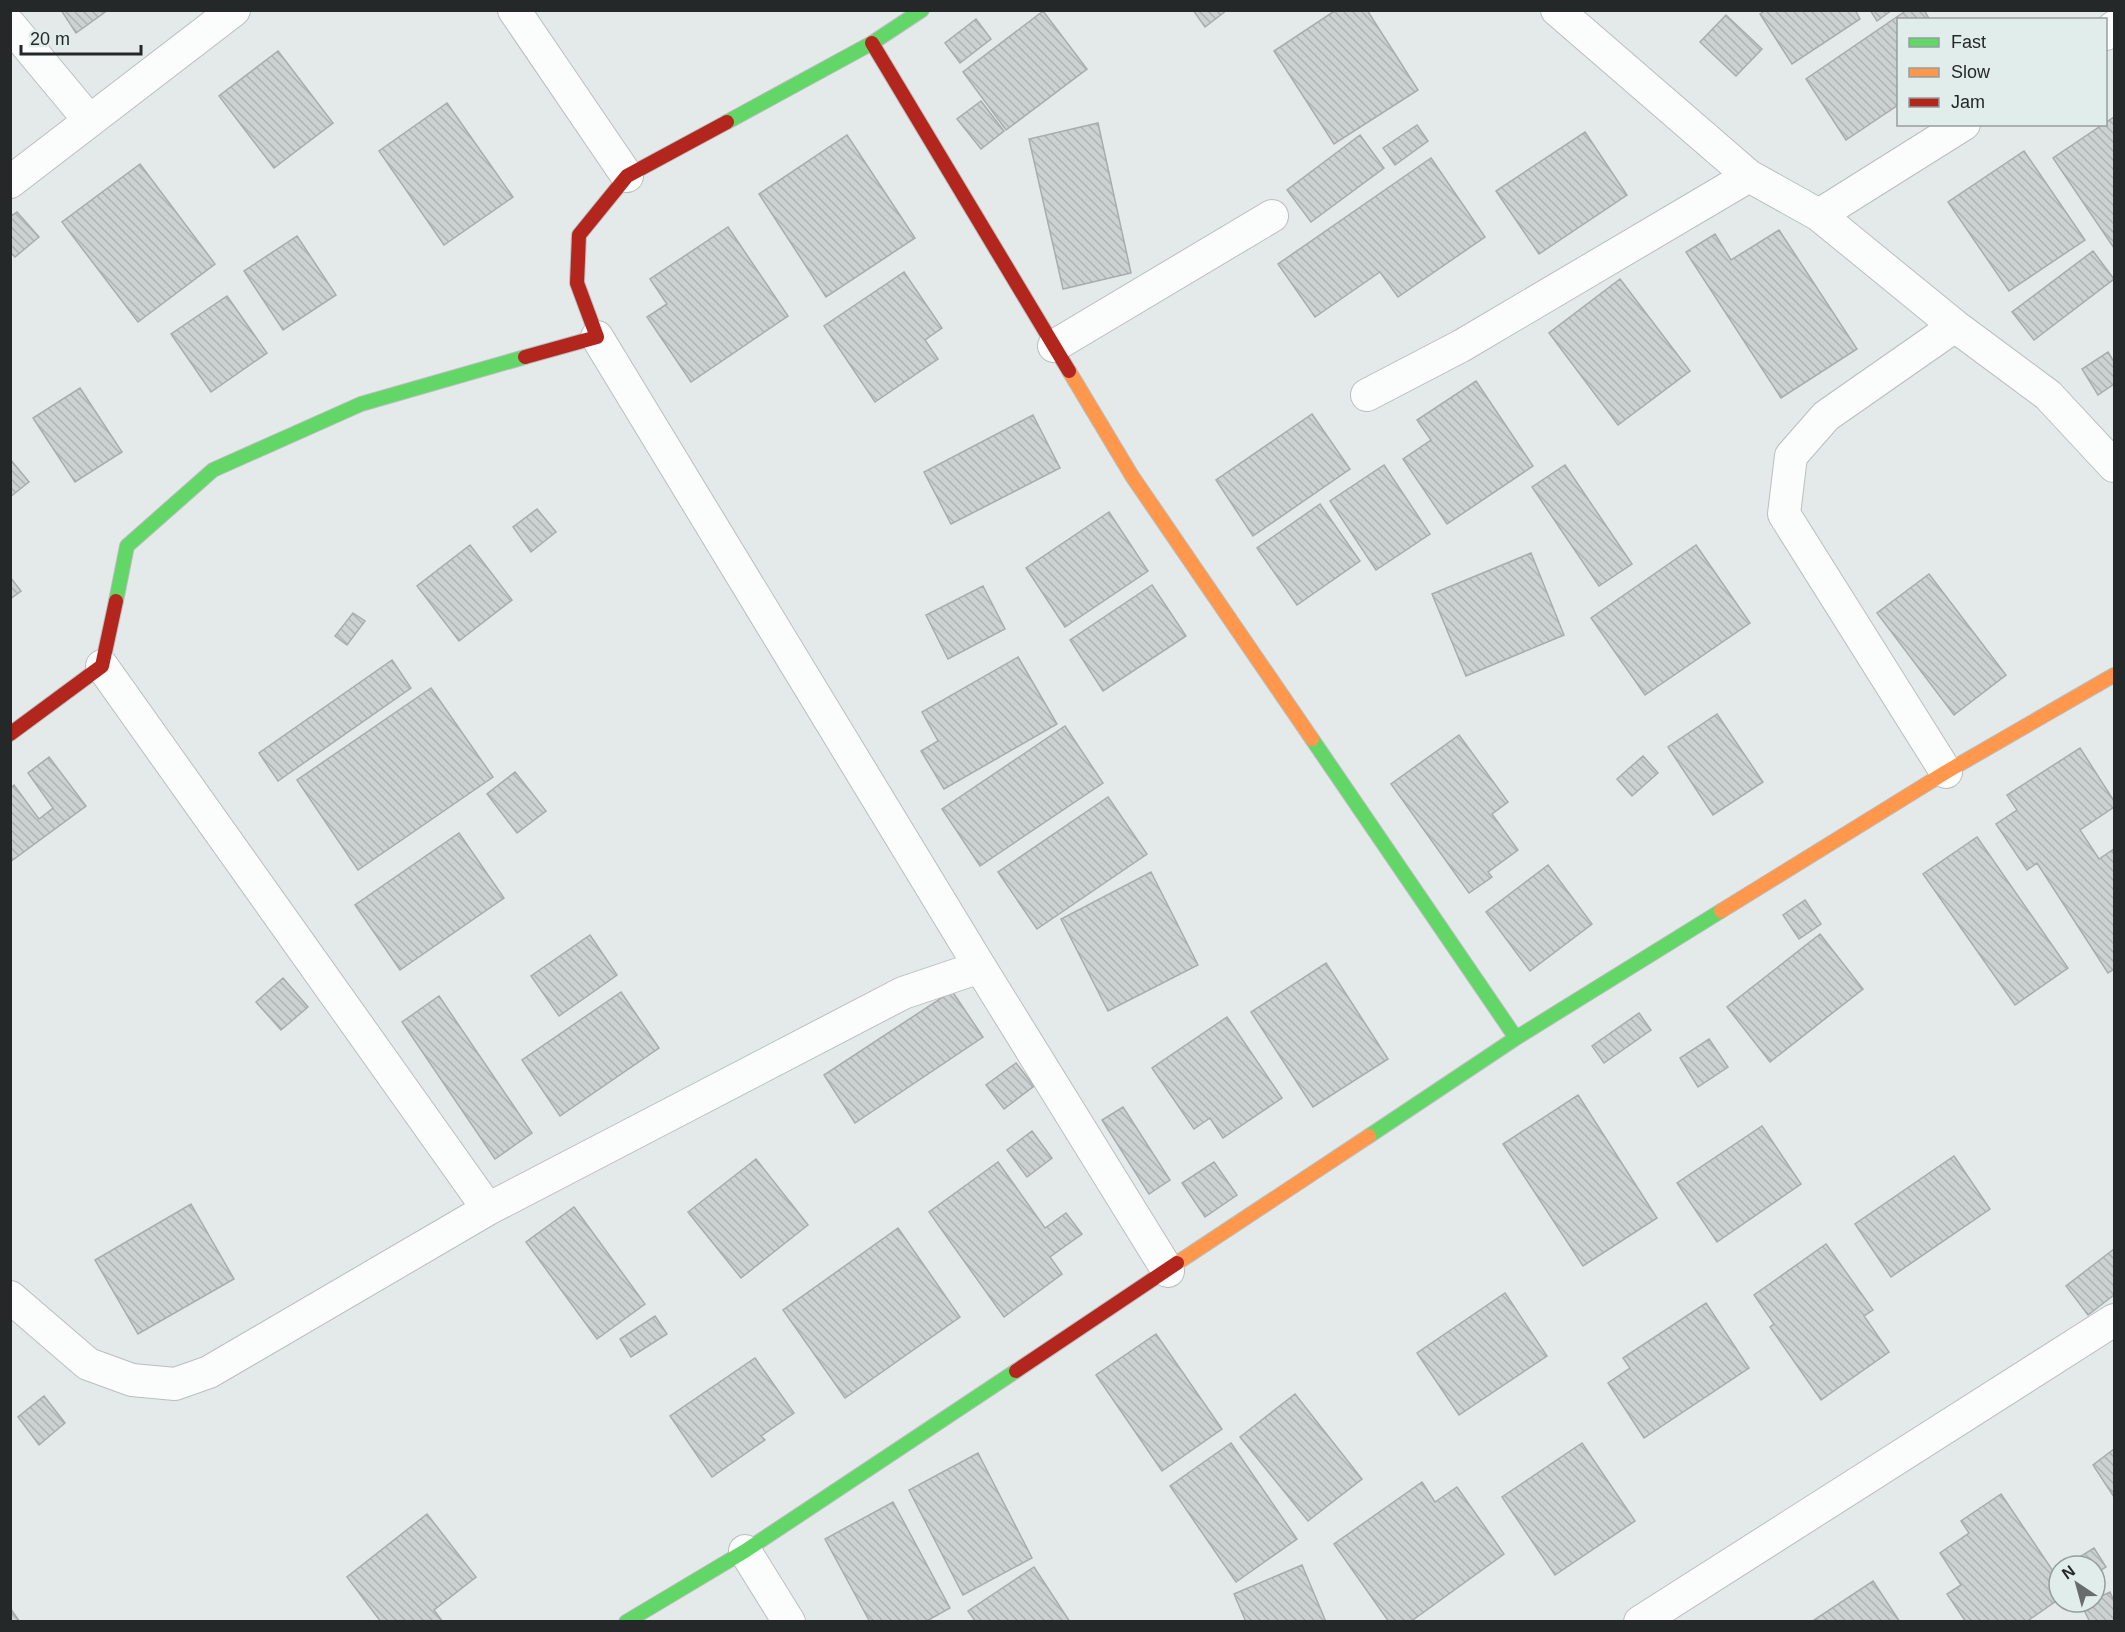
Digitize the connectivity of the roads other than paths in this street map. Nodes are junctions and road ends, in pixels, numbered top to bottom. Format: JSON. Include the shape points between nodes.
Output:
{"nodes":[{"id":1,"x":234,"y":10,"type":"edge"},
{"id":2,"x":514,"y":10,"type":"edge"},
{"id":3,"x":922,"y":10,"type":"edge"},
{"id":4,"x":1557,"y":10,"type":"edge"},
{"id":5,"x":10,"y":26,"type":"edge"},
{"id":6,"x":872,"y":43,"type":"junction"},
{"id":7,"x":89,"y":120,"type":"junction"},
{"id":8,"x":1961,"y":126,"type":"edge"},
{"id":9,"x":627,"y":176,"type":"junction"},
{"id":10,"x":1749,"y":176,"type":"junction"},
{"id":11,"x":10,"y":182,"type":"edge"},
{"id":12,"x":1819,"y":215,"type":"junction"},
{"id":13,"x":1272,"y":216,"type":"dead end"},
{"id":14,"x":1955,"y":326,"type":"junction"},
{"id":15,"x":597,"y":337,"type":"junction"},
{"id":16,"x":1054,"y":346,"type":"junction"},
{"id":17,"x":1367,"y":395,"type":"dead end"},
{"id":18,"x":2115,"y":466,"type":"edge"},
{"id":19,"x":102,"y":666,"type":"junction"},
{"id":20,"x":2115,"y":675,"type":"edge"},
{"id":21,"x":10,"y":734,"type":"edge"},
{"id":22,"x":1946,"y":772,"type":"junction"},
{"id":23,"x":980,"y":967,"type":"junction"},
{"id":24,"x":1516,"y":1038,"type":"junction"},
{"id":25,"x":488,"y":1209,"type":"junction"},
{"id":26,"x":1168,"y":1271,"type":"junction"},
{"id":27,"x":10,"y":1297,"type":"edge"},
{"id":28,"x":2115,"y":1320,"type":"edge"},
{"id":29,"x":745,"y":1551,"type":"junction"},
{"id":30,"x":626,"y":1622,"type":"edge"},
{"id":31,"x":789,"y":1622,"type":"edge"},
{"id":32,"x":1640,"y":1622,"type":"edge"}],
"edges":[{"from":1,"to":7,"type":"street"},
{"from":2,"to":9,"type":"street"},
{"from":3,"to":6,"type":"street"},
{"from":4,"to":10,"type":"street"},
{"from":5,"to":7,"type":"street"},
{"from":6,"to":9,"type":"street"},
{"from":6,"to":16,"type":"street"},
{"from":7,"to":11,"type":"street"},
{"from":8,"to":12,"type":"street"},
{"from":9,"to":15,"type":"street","via":[[579,235],[577,283]]},
{"from":10,"to":12,"type":"street"},
{"from":10,"to":17,"type":"street","via":[[1461,346]]},
{"from":12,"to":14,"type":"street"},
{"from":13,"to":16,"type":"street"},
{"from":14,"to":18,"type":"street","via":[[2048,395]]},
{"from":14,"to":22,"type":"street","via":[[1826,416],[1791,456],[1784,514]]},
{"from":15,"to":19,"type":"street","via":[[361,404],[213,470],[127,546]]},
{"from":15,"to":23,"type":"street"},
{"from":16,"to":24,"type":"street","via":[[1132,476]]},
{"from":19,"to":21,"type":"street"},
{"from":19,"to":25,"type":"street"},
{"from":20,"to":22,"type":"street"},
{"from":22,"to":24,"type":"street"},
{"from":23,"to":25,"type":"street","via":[[903,993]]},
{"from":23,"to":26,"type":"street"},
{"from":24,"to":26,"type":"street"},
{"from":25,"to":27,"type":"street","via":[[209,1372],[175,1384],[132,1380],[88,1364]]},
{"from":26,"to":29,"type":"street"},
{"from":28,"to":32,"type":"street"},
{"from":29,"to":30,"type":"street"},
{"from":29,"to":31,"type":"street"}]}
